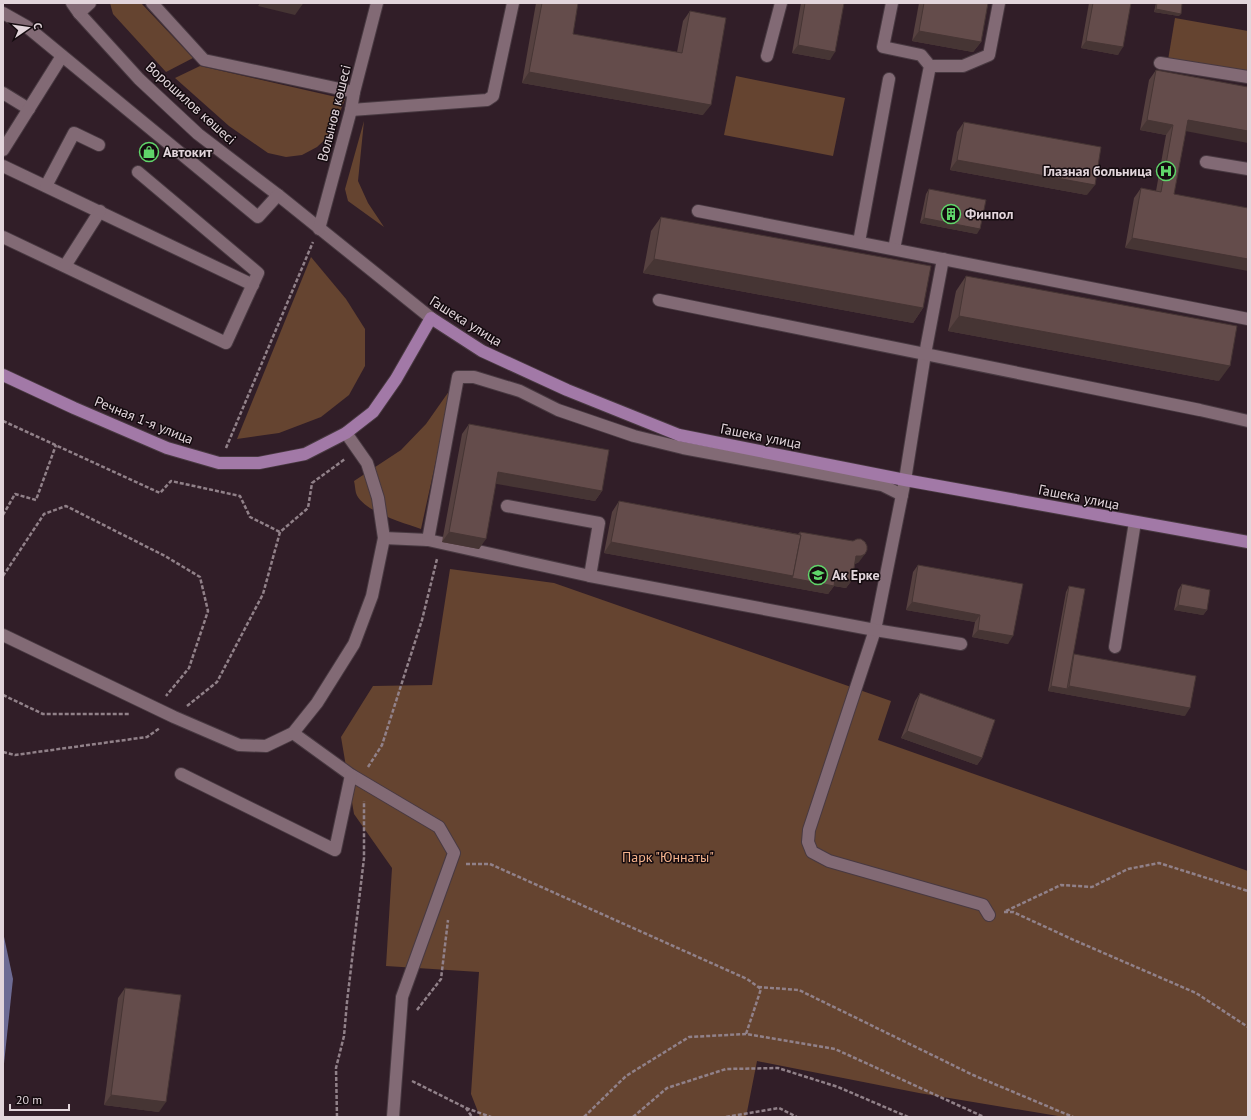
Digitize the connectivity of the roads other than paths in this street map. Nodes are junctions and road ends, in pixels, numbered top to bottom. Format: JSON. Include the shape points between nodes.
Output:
{"nodes":[{"id":1,"x":90,"y":3,"type":"edge"},
{"id":2,"x":152,"y":3,"type":"edge"},
{"id":3,"x":377,"y":3,"type":"edge"},
{"id":4,"x":512,"y":3,"type":"edge"},
{"id":5,"x":781,"y":3,"type":"edge"},
{"id":6,"x":892,"y":3,"type":"edge"},
{"id":7,"x":999,"y":3,"type":"edge"},
{"id":8,"x":76,"y":8,"type":"edge"},
{"id":9,"x":3,"y":13,"type":"edge"},
{"id":10,"x":62,"y":56,"type":"junction"},
{"id":11,"x":767,"y":56,"type":"dead end"},
{"id":12,"x":1160,"y":63,"type":"dead end"},
{"id":13,"x":930,"y":66,"type":"junction"},
{"id":14,"x":1248,"y":78,"type":"edge"},
{"id":15,"x":889,"y":79,"type":"dead end"},
{"id":16,"x":354,"y":92,"type":"junction"},
{"id":17,"x":3,"y":93,"type":"edge"},
{"id":18,"x":29,"y":109,"type":"junction"},
{"id":19,"x":351,"y":110,"type":"junction"},
{"id":20,"x":99,"y":145,"type":"dead end"},
{"id":21,"x":3,"y":150,"type":"edge"},
{"id":22,"x":1206,"y":162,"type":"dead end"},
{"id":23,"x":3,"y":166,"type":"edge"},
{"id":24,"x":1248,"y":169,"type":"edge"},
{"id":25,"x":138,"y":172,"type":"dead end"},
{"id":26,"x":46,"y":186,"type":"junction"},
{"id":27,"x":278,"y":195,"type":"junction"},
{"id":28,"x":100,"y":211,"type":"junction"},
{"id":29,"x":698,"y":211,"type":"dead end"},
{"id":30,"x":319,"y":229,"type":"junction"},
{"id":31,"x":3,"y":236,"type":"edge"},
{"id":32,"x":859,"y":242,"type":"junction"},
{"id":33,"x":894,"y":249,"type":"junction"},
{"id":34,"x":943,"y":259,"type":"junction"},
{"id":35,"x":65,"y":266,"type":"junction"},
{"id":36,"x":253,"y":285,"type":"junction"},
{"id":37,"x":659,"y":300,"type":"dead end"},
{"id":38,"x":431,"y":318,"type":"junction"},
{"id":39,"x":1248,"y":319,"type":"edge"},
{"id":40,"x":925,"y":354,"type":"junction"},
{"id":41,"x":3,"y":375,"type":"edge"},
{"id":42,"x":1248,"y":421,"type":"edge"},
{"id":43,"x":346,"y":433,"type":"junction"},
{"id":44,"x":905,"y":480,"type":"junction"},
{"id":45,"x":902,"y":496,"type":"junction"},
{"id":46,"x":507,"y":506,"type":"dead end"},
{"id":47,"x":1135,"y":522,"type":"junction"},
{"id":48,"x":384,"y":538,"type":"junction"},
{"id":49,"x":428,"y":540,"type":"junction"},
{"id":50,"x":1248,"y":542,"type":"edge"},
{"id":51,"x":590,"y":576,"type":"junction"},
{"id":52,"x":875,"y":630,"type":"junction"},
{"id":53,"x":3,"y":635,"type":"edge"},
{"id":54,"x":961,"y":644,"type":"dead end"},
{"id":55,"x":1115,"y":647,"type":"dead end"},
{"id":56,"x":293,"y":733,"type":"junction"},
{"id":57,"x":181,"y":774,"type":"dead end"},
{"id":58,"x":351,"y":775,"type":"junction"},
{"id":59,"x":988,"y":913,"type":"road end"},
{"id":60,"x":393,"y":1117,"type":"edge"}],
"edges":[{"from":1,"to":8,"type":"street"},
{"from":2,"to":16,"type":"street","via":[[204,60]]},
{"from":3,"to":16,"type":"street","name":"Волынов көшесі"},
{"from":4,"to":19,"type":"street","via":[[493,96],[487,100]]},
{"from":5,"to":11,"type":"street"},
{"from":6,"to":13,"type":"street","via":[[883,48],[921,56]]},
{"from":7,"to":13,"type":"street","via":[[989,55],[963,66]]},
{"from":8,"to":27,"type":"street","name":"Ворошилов көшесі","via":[[139,79],[198,134]]},
{"from":9,"to":10,"type":"street","via":[[26,26]]},
{"from":10,"to":18,"type":"street"},
{"from":10,"to":27,"type":"street","via":[[258,217]]},
{"from":12,"to":14,"type":"street"},
{"from":13,"to":33,"type":"street"},
{"from":15,"to":32,"type":"street"},
{"from":16,"to":19,"type":"street","name":"Волынов көшесі"},
{"from":17,"to":18,"type":"street"},
{"from":18,"to":21,"type":"street"},
{"from":19,"to":30,"type":"street","name":"Волынов көшесі"},
{"from":20,"to":26,"type":"street","via":[[74,133]]},
{"from":22,"to":24,"type":"street"},
{"from":23,"to":26,"type":"street"},
{"from":25,"to":36,"type":"street","via":[[258,273]]},
{"from":26,"to":28,"type":"street"},
{"from":27,"to":30,"type":"street","name":"Ворошилов көшесі"},
{"from":28,"to":35,"type":"street"},
{"from":28,"to":36,"type":"street"},
{"from":29,"to":32,"type":"street"},
{"from":30,"to":38,"type":"street","name":"Гашека улица"},
{"from":31,"to":35,"type":"street"},
{"from":32,"to":33,"type":"street"},
{"from":33,"to":34,"type":"street"},
{"from":34,"to":39,"type":"street"},
{"from":34,"to":40,"type":"street"},
{"from":35,"to":36,"type":"street","via":[[226,343]]},
{"from":37,"to":40,"type":"street"},
{"from":38,"to":43,"type":"main road","name":"Речная 1-я улица","via":[[396,379],[372,412]]},
{"from":38,"to":44,"type":"main road","name":"Гашека улица","via":[[489,354],[566,390],[679,435]]},
{"from":40,"to":42,"type":"street"},
{"from":40,"to":44,"type":"street"},
{"from":41,"to":43,"type":"main road","name":"Речная 1-я улица","via":[[167,448],[219,463],[259,463],[305,454]]},
{"from":43,"to":48,"type":"street","via":[[367,463],[378,498]]},
{"from":44,"to":45,"type":"street"},
{"from":44,"to":47,"type":"main road","name":"Гашека улица"},
{"from":45,"to":49,"type":"street","via":[[882,485],[683,448],[634,436],[558,410],[520,391],[474,377],[458,377]]},
{"from":45,"to":52,"type":"street"},
{"from":46,"to":51,"type":"street","via":[[599,523]]},
{"from":47,"to":50,"type":"main road","name":"Гашека улица"},
{"from":47,"to":55,"type":"street"},
{"from":48,"to":49,"type":"street"},
{"from":48,"to":56,"type":"street","via":[[372,596],[354,644],[317,703]]},
{"from":49,"to":51,"type":"street"},
{"from":51,"to":52,"type":"street"},
{"from":52,"to":54,"type":"street"},
{"from":52,"to":59,"type":"street","via":[[809,830],[808,842],[812,852],[829,860],[983,905]]},
{"from":53,"to":56,"type":"street","via":[[174,717],[239,745],[266,746]]},
{"from":56,"to":58,"type":"street"},
{"from":57,"to":58,"type":"street","via":[[335,850]]},
{"from":58,"to":60,"type":"street","via":[[438,827],[454,853],[402,997]]}]}
